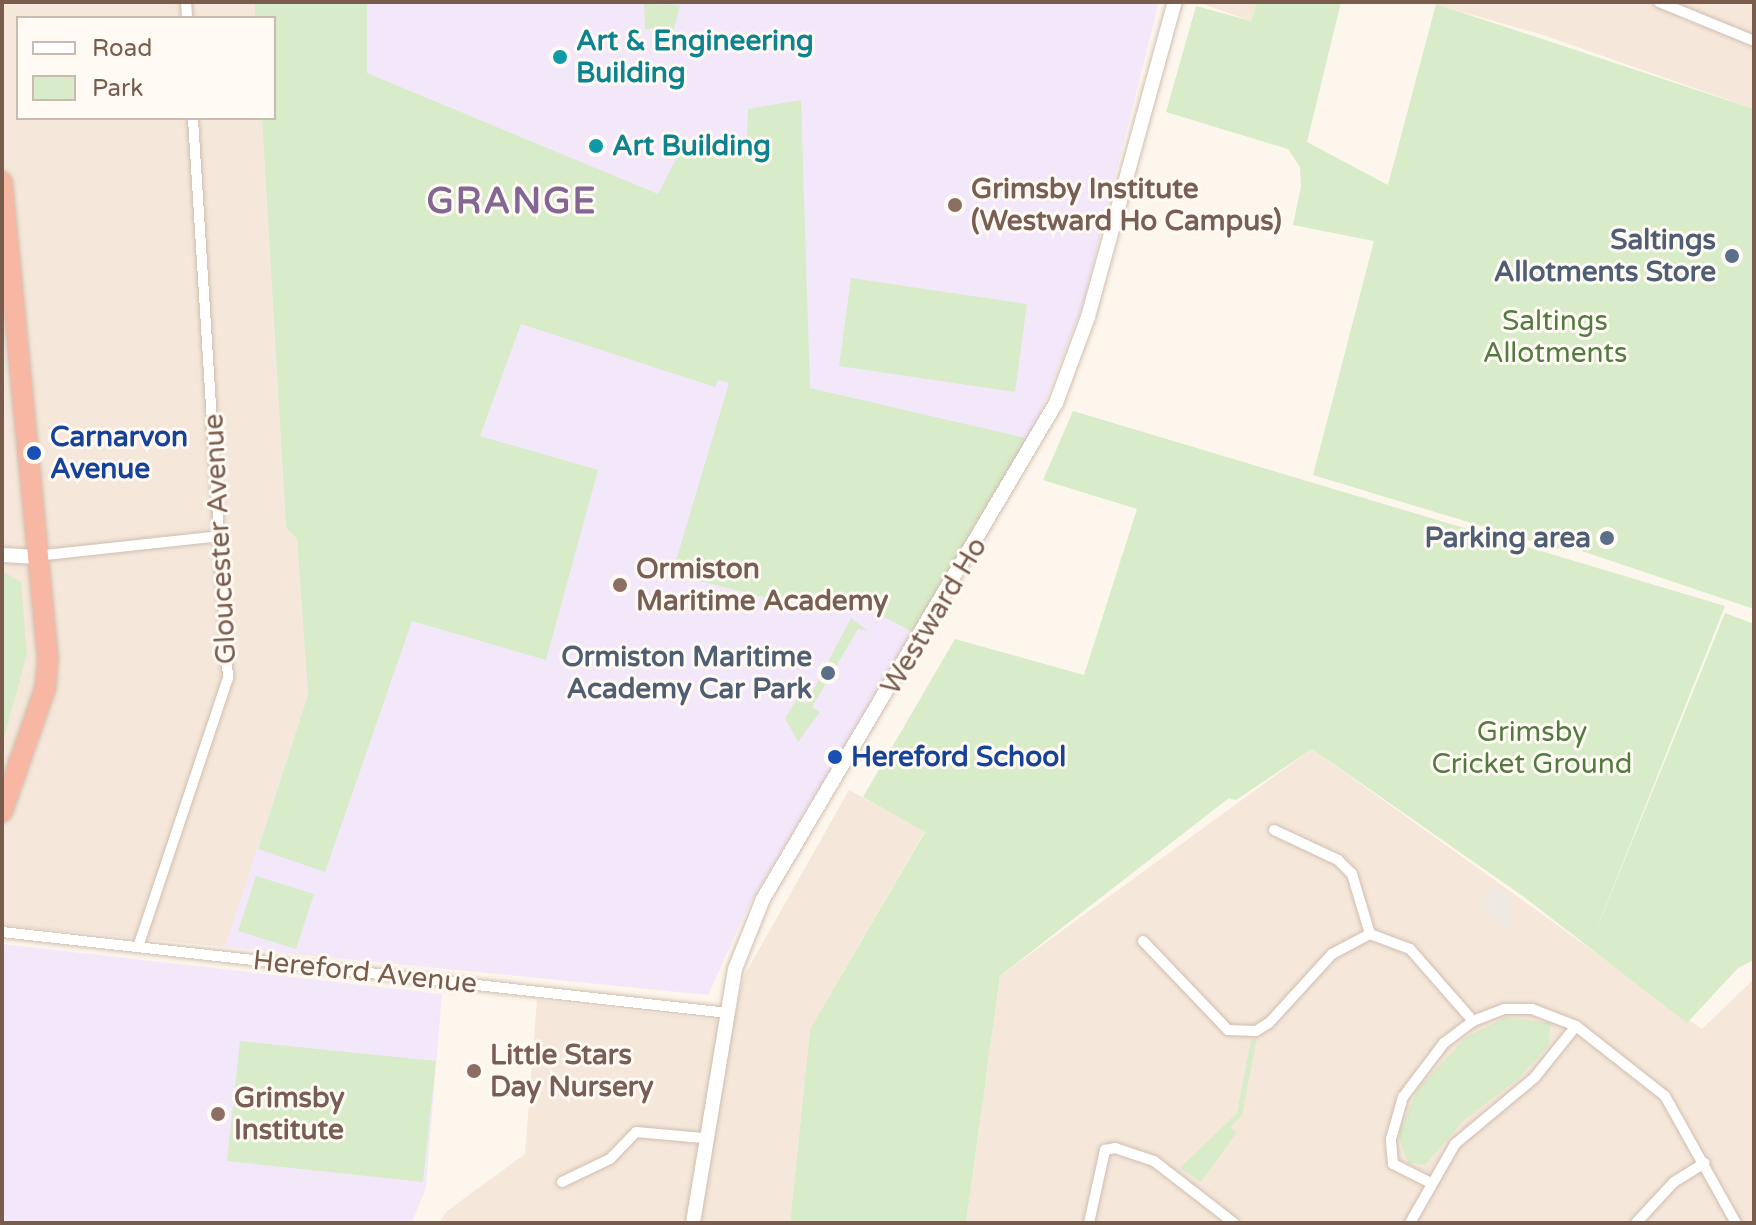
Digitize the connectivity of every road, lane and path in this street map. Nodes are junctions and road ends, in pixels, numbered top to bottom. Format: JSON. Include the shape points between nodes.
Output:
{"nodes":[{"id":1,"x":1175,"y":2,"type":"edge"},
{"id":2,"x":1659,"y":2,"type":"edge"},
{"id":3,"x":1754,"y":41,"type":"edge"},
{"id":4,"x":193,"y":120,"type":"edge"},
{"id":5,"x":2,"y":182,"type":"edge"},
{"id":6,"x":221,"y":536,"type":"junction"},
{"id":7,"x":2,"y":555,"type":"edge"},
{"id":8,"x":35,"y":557,"type":"junction"},
{"id":9,"x":2,"y":812,"type":"edge"},
{"id":10,"x":1274,"y":830,"type":"dead end"},
{"id":11,"x":2,"y":932,"type":"edge"},
{"id":12,"x":1370,"y":934,"type":"junction"},
{"id":13,"x":1143,"y":941,"type":"dead end"},
{"id":14,"x":138,"y":947,"type":"junction"},
{"id":15,"x":727,"y":1013,"type":"junction"},
{"id":16,"x":1473,"y":1021,"type":"junction"},
{"id":17,"x":1576,"y":1026,"type":"junction"},
{"id":18,"x":703,"y":1138,"type":"junction"},
{"id":19,"x":1705,"y":1163,"type":"junction"},
{"id":20,"x":562,"y":1182,"type":"dead end"},
{"id":21,"x":1429,"y":1182,"type":"junction"},
{"id":22,"x":693,"y":1223,"type":"edge"},
{"id":23,"x":1089,"y":1223,"type":"edge"},
{"id":24,"x":1234,"y":1223,"type":"edge"},
{"id":25,"x":1410,"y":1223,"type":"edge"},
{"id":26,"x":1636,"y":1223,"type":"edge"},
{"id":27,"x":1736,"y":1223,"type":"edge"}],
"edges":[{"from":1,"to":15,"type":"street","name":"Westward Ho","via":[[1088,317],[1056,403],[763,899],[732,977]]},
{"from":2,"to":3,"type":"street"},
{"from":4,"to":6,"type":"street","name":"Gloucester Avenue"},
{"from":5,"to":8,"type":"highway"},
{"from":6,"to":8,"type":"street"},
{"from":6,"to":14,"type":"street","name":"Gloucester Avenue","via":[[227,690]]},
{"from":7,"to":8,"type":"street"},
{"from":8,"to":9,"type":"highway","via":[[48,657],[45,689]]},
{"from":10,"to":12,"type":"street","via":[[1338,860],[1352,874]]},
{"from":11,"to":14,"type":"street","name":"Hereford Avenue"},
{"from":12,"to":13,"type":"street","via":[[1332,954],[1269,1023],[1240,1033],[1218,1024]]},
{"from":12,"to":16,"type":"street","via":[[1410,949]]},
{"from":14,"to":15,"type":"street","name":"Hereford Avenue"},
{"from":15,"to":18,"type":"street","name":"Westward Ho"},
{"from":16,"to":17,"type":"street","via":[[1524,1008]]},
{"from":16,"to":21,"type":"street","via":[[1444,1043],[1395,1117],[1393,1164]]},
{"from":17,"to":19,"type":"street","via":[[1665,1096]]},
{"from":17,"to":21,"type":"street","via":[[1535,1077],[1455,1144]]},
{"from":18,"to":20,"type":"street","via":[[636,1132],[617,1155]]},
{"from":18,"to":22,"type":"street","name":"Westward Ho"},
{"from":19,"to":26,"type":"street","via":[[1674,1182]]},
{"from":19,"to":27,"type":"street"},
{"from":21,"to":25,"type":"street"},
{"from":23,"to":24,"type":"street","via":[[1100,1164],[1105,1150],[1115,1148],[1154,1161]]}]}
